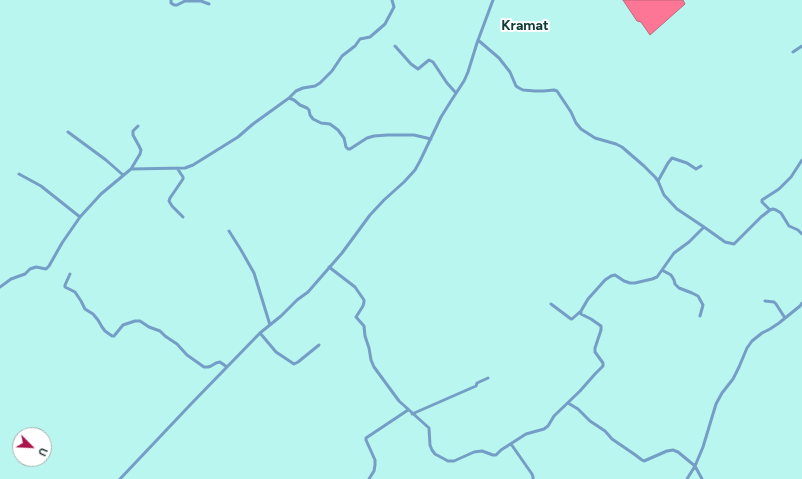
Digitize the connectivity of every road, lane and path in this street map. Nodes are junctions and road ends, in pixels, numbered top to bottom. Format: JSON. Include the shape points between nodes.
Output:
{"nodes":[{"id":1,"x":171,"y":0,"type":"edge"},
{"id":2,"x":392,"y":0,"type":"edge"},
{"id":3,"x":494,"y":0,"type":"edge"},
{"id":4,"x":209,"y":4,"type":"dead end"},
{"id":5,"x":478,"y":40,"type":"junction"},
{"id":6,"x":395,"y":46,"type":"dead end"},
{"id":7,"x":802,"y":46,"type":"edge"},
{"id":8,"x":793,"y":52,"type":"dead end"},
{"id":9,"x":456,"y":93,"type":"junction"},
{"id":10,"x":289,"y":98,"type":"junction"},
{"id":11,"x":138,"y":126,"type":"dead end"},
{"id":12,"x":68,"y":132,"type":"dead end"},
{"id":13,"x":431,"y":139,"type":"junction"},
{"id":14,"x":802,"y":160,"type":"edge"},
{"id":15,"x":702,"y":166,"type":"dead end"},
{"id":16,"x":177,"y":168,"type":"junction"},
{"id":17,"x":131,"y":170,"type":"junction"},
{"id":18,"x":19,"y":174,"type":"dead end"},
{"id":19,"x":123,"y":175,"type":"junction"},
{"id":20,"x":658,"y":181,"type":"junction"},
{"id":21,"x":770,"y":210,"type":"junction"},
{"id":22,"x":183,"y":216,"type":"dead end"},
{"id":23,"x":80,"y":217,"type":"junction"},
{"id":24,"x":704,"y":227,"type":"junction"},
{"id":25,"x":229,"y":231,"type":"dead end"},
{"id":26,"x":802,"y":234,"type":"edge"},
{"id":27,"x":329,"y":267,"type":"junction"},
{"id":28,"x":662,"y":270,"type":"junction"},
{"id":29,"x":70,"y":274,"type":"dead end"},
{"id":30,"x":0,"y":287,"type":"edge"},
{"id":31,"x":765,"y":301,"type":"dead end"},
{"id":32,"x":802,"y":303,"type":"edge"},
{"id":33,"x":551,"y":304,"type":"dead end"},
{"id":34,"x":581,"y":312,"type":"junction"},
{"id":35,"x":700,"y":316,"type":"dead end"},
{"id":36,"x":785,"y":318,"type":"junction"},
{"id":37,"x":270,"y":325,"type":"junction"},
{"id":38,"x":260,"y":333,"type":"junction"},
{"id":39,"x":318,"y":344,"type":"dead end"},
{"id":40,"x":227,"y":366,"type":"junction"},
{"id":41,"x":488,"y":378,"type":"dead end"},
{"id":42,"x":568,"y":403,"type":"junction"},
{"id":43,"x":408,"y":410,"type":"junction"},
{"id":44,"x":412,"y":414,"type":"junction"},
{"id":45,"x":511,"y":444,"type":"junction"},
{"id":46,"x":695,"y":466,"type":"junction"},
{"id":47,"x":120,"y":479,"type":"edge"},
{"id":48,"x":369,"y":479,"type":"edge"},
{"id":49,"x":533,"y":479,"type":"edge"},
{"id":50,"x":687,"y":479,"type":"edge"},
{"id":51,"x":702,"y":479,"type":"edge"}],
"edges":[{"from":1,"to":4,"type":"street","via":[[174,6],[185,1],[202,1]]},
{"from":2,"to":10,"type":"street","via":[[394,7],[385,24],[370,37],[360,39],[320,83],[296,91]]},
{"from":3,"to":5,"type":"street"},
{"from":5,"to":9,"type":"street","via":[[468,72]]},
{"from":5,"to":20,"type":"street","via":[[499,58],[510,72],[516,86],[535,92],[557,91],[581,129],[595,138],[619,145]]},
{"from":6,"to":9,"type":"street","via":[[418,69],[429,60],[433,62]]},
{"from":7,"to":8,"type":"street"},
{"from":9,"to":13,"type":"street"},
{"from":10,"to":13,"type":"street","via":[[310,110],[313,119],[330,124],[338,130],[348,149],[367,138],[381,136],[414,135]]},
{"from":10,"to":16,"type":"street","via":[[238,137],[193,165]]},
{"from":11,"to":17,"type":"street","via":[[133,131],[133,136],[141,150]]},
{"from":12,"to":19,"type":"street"},
{"from":13,"to":27,"type":"street","via":[[414,170],[370,214]]},
{"from":14,"to":21,"type":"street","via":[[791,177],[762,200]]},
{"from":15,"to":20,"type":"street","via":[[696,169],[672,158]]},
{"from":16,"to":17,"type":"street"},
{"from":16,"to":22,"type":"street","via":[[183,179],[169,201]]},
{"from":17,"to":19,"type":"street"},
{"from":18,"to":23,"type":"street","via":[[41,186]]},
{"from":19,"to":23,"type":"street"},
{"from":20,"to":24,"type":"street","via":[[664,195],[677,209]]},
{"from":21,"to":24,"type":"street","via":[[734,244],[725,242]]},
{"from":21,"to":26,"type":"street","via":[[775,209],[779,212],[789,226]]},
{"from":23,"to":30,"type":"street","via":[[46,269],[30,269]]},
{"from":24,"to":28,"type":"street","via":[[674,253]]},
{"from":25,"to":37,"type":"street","via":[[254,273]]},
{"from":27,"to":37,"type":"street","via":[[308,292]]},
{"from":27,"to":43,"type":"street","via":[[355,287],[362,296],[363,306],[356,317],[364,326],[370,360]]},
{"from":28,"to":34,"type":"street","via":[[652,279],[635,283],[624,281],[616,275],[611,276],[588,299]]},
{"from":28,"to":35,"type":"street","via":[[671,275],[679,288],[698,296],[703,305]]},
{"from":29,"to":40,"type":"street","via":[[65,287],[74,292],[84,309],[93,314],[105,331],[112,336],[123,325],[140,321],[160,331],[204,367],[208,368],[220,362]]},
{"from":31,"to":36,"type":"street","via":[[774,302]]},
{"from":32,"to":36,"type":"street"},
{"from":33,"to":34,"type":"street","via":[[571,319]]},
{"from":34,"to":42,"type":"street","via":[[601,326],[595,352],[603,366]]},
{"from":36,"to":46,"type":"street","via":[[762,333],[747,348],[733,379],[716,404]]},
{"from":37,"to":38,"type":"street"},
{"from":38,"to":39,"type":"street","via":[[276,352],[294,364]]},
{"from":38,"to":40,"type":"street"},
{"from":40,"to":47,"type":"street"},
{"from":41,"to":44,"type":"street","via":[[476,386]]},
{"from":42,"to":45,"type":"street","via":[[544,429],[526,434]]},
{"from":42,"to":46,"type":"street","via":[[644,461],[673,450]]},
{"from":43,"to":44,"type":"street"},
{"from":43,"to":48,"type":"street","via":[[366,438],[375,460]]},
{"from":44,"to":45,"type":"street","via":[[429,428],[432,450],[448,461],[482,451],[496,455]]},
{"from":45,"to":49,"type":"street"},
{"from":46,"to":50,"type":"street"},
{"from":46,"to":51,"type":"street"}]}
